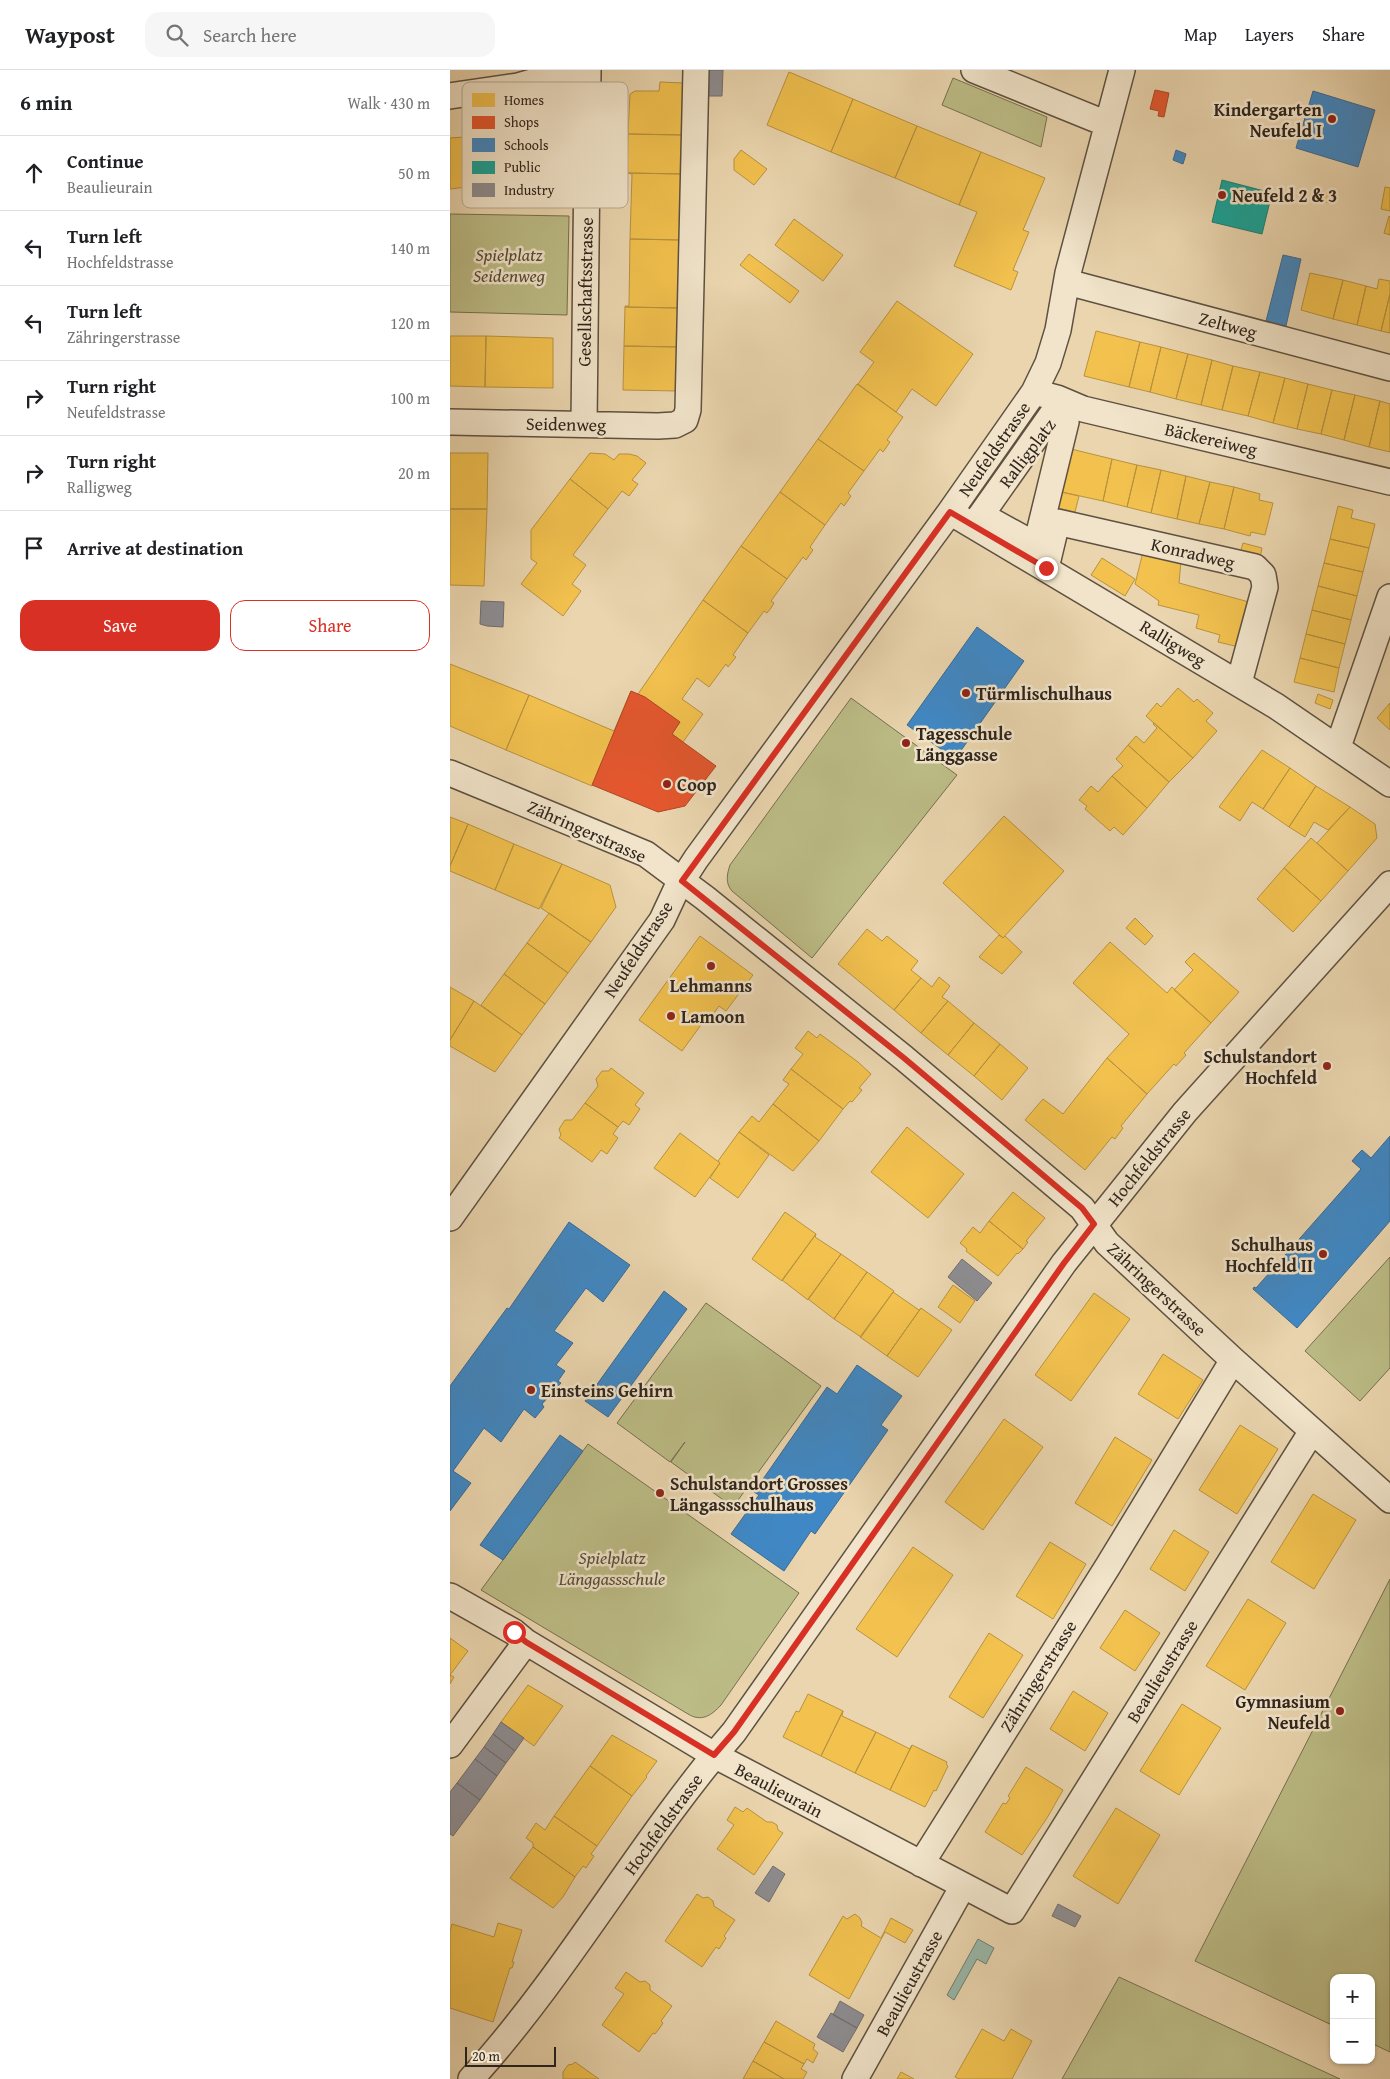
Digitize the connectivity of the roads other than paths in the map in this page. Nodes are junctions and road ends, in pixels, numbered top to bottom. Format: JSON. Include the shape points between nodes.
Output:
{"nodes":[{"id":1,"x":574,"y":70,"type":"edge"},
{"id":2,"x":696,"y":70,"type":"edge"},
{"id":3,"x":974,"y":70,"type":"edge"},
{"id":4,"x":1122,"y":70,"type":"edge"},
{"id":5,"x":532,"y":82,"type":"edge"},
{"id":6,"x":1107,"y":124,"type":"junction"},
{"id":7,"x":586,"y":208,"type":"edge"},
{"id":8,"x":1067,"y":282,"type":"junction"},
{"id":9,"x":1390,"y":368,"type":"edge"},
{"id":10,"x":1034,"y":392,"type":"junction"},
{"id":11,"x":450,"y":422,"type":"edge"},
{"id":12,"x":584,"y":424,"type":"junction"},
{"id":13,"x":1390,"y":482,"type":"edge"},
{"id":14,"x":950,"y":512,"type":"junction"},
{"id":15,"x":1028,"y":541,"type":"joint"},
{"id":16,"x":1046,"y":568,"type":"junction"},
{"id":17,"x":1390,"y":597,"type":"edge"},
{"id":18,"x":1239,"y":683,"type":"junction"},
{"id":19,"x":1338,"y":747,"type":"junction"},
{"id":20,"x":450,"y":773,"type":"edge"},
{"id":21,"x":1390,"y":784,"type":"edge"},
{"id":22,"x":682,"y":881,"type":"junction"},
{"id":23,"x":1390,"y":884,"type":"edge"},
{"id":24,"x":450,"y":1218,"type":"edge"},
{"id":25,"x":1094,"y":1224,"type":"junction"},
{"id":26,"x":1233,"y":1360,"type":"junction"},
{"id":27,"x":1312,"y":1431,"type":"junction"},
{"id":28,"x":1390,"y":1500,"type":"edge"},
{"id":29,"x":450,"y":1596,"type":"edge"},
{"id":30,"x":526,"y":1642,"type":"junction"},
{"id":31,"x":450,"y":1745,"type":"edge"},
{"id":32,"x":714,"y":1755,"type":"junction"},
{"id":33,"x":921,"y":1864,"type":"junction"},
{"id":34,"x":963,"y":1886,"type":"junction"},
{"id":35,"x":1012,"y":1911,"type":"joint"},
{"id":36,"x":471,"y":2079,"type":"edge"},
{"id":37,"x":855,"y":2079,"type":"edge"}],
"edges":[{"from":1,"to":5,"type":"street"},
{"from":2,"to":12,"type":"street","name":"Seidenweg","via":[[687,416],[681,424],[658,426]]},
{"from":3,"to":6,"type":"street"},
{"from":4,"to":6,"type":"street","name":"Neufeldstrasse"},
{"from":6,"to":8,"type":"street","name":"Neufeldstrasse"},
{"from":7,"to":12,"type":"street","name":"Gesellschaftsstrasse"},
{"from":8,"to":9,"type":"street","name":"Zeltweg"},
{"from":8,"to":10,"type":"street","name":"Neufeldstrasse","via":[[1058,330],[1048,363]]},
{"from":10,"to":13,"type":"street","name":"Bäckereiweg","via":[[1083,409]]},
{"from":10,"to":14,"type":"street","name":"Neufeldstrasse"},
{"from":11,"to":12,"type":"street","name":"Seidenweg"},
{"from":14,"to":16,"type":"street","name":"Ralligweg"},
{"from":14,"to":22,"type":"street","name":"Neufeldstrasse"},
{"from":15,"to":15,"type":"street","name":"Ralligplatz","via":[[981,515],[1053,413],[1066,422],[1038,537]]},
{"from":16,"to":18,"type":"street","name":"Ralligweg"},
{"from":16,"to":18,"type":"street","name":"Konradweg","via":[[1057,522],[1255,567],[1263,576],[1265,587]]},
{"from":17,"to":19,"type":"street"},
{"from":18,"to":19,"type":"street","name":"Ralligweg"},
{"from":19,"to":21,"type":"street","name":"Ralligweg"},
{"from":20,"to":22,"type":"street","name":"Zähringerstrasse","via":[[646,854]]},
{"from":22,"to":24,"type":"street","name":"Neufeldstrasse","via":[[662,920]]},
{"from":22,"to":25,"type":"street","name":"Zähringerstrasse","via":[[904,1058],[1082,1208]]},
{"from":23,"to":25,"type":"street","name":"Hochfeldstrasse","via":[[1186,1112]]},
{"from":25,"to":26,"type":"street","name":"Zähringerstrasse","via":[[1107,1244]]},
{"from":25,"to":32,"type":"street","name":"Hochfeldstrasse","via":[[734,1732]]},
{"from":26,"to":27,"type":"street","name":"Zähringerstrasse"},
{"from":26,"to":33,"type":"street","name":"Zähringerstrasse"},
{"from":27,"to":28,"type":"street","name":"Zähringerstrasse"},
{"from":27,"to":35,"type":"street","name":"Beaulieustrasse"},
{"from":29,"to":30,"type":"street","name":"Beaulieurain"},
{"from":30,"to":31,"type":"street"},
{"from":30,"to":32,"type":"street","name":"Beaulieurain"},
{"from":32,"to":33,"type":"street","name":"Beaulieurain"},
{"from":32,"to":36,"type":"street","name":"Hochfeldstrasse","via":[[545,1989]]},
{"from":33,"to":34,"type":"street","name":"Beaulieurain"},
{"from":34,"to":35,"type":"street","name":"Beaulieurain"},
{"from":34,"to":37,"type":"street","name":"Beaulieustrasse"}]}
